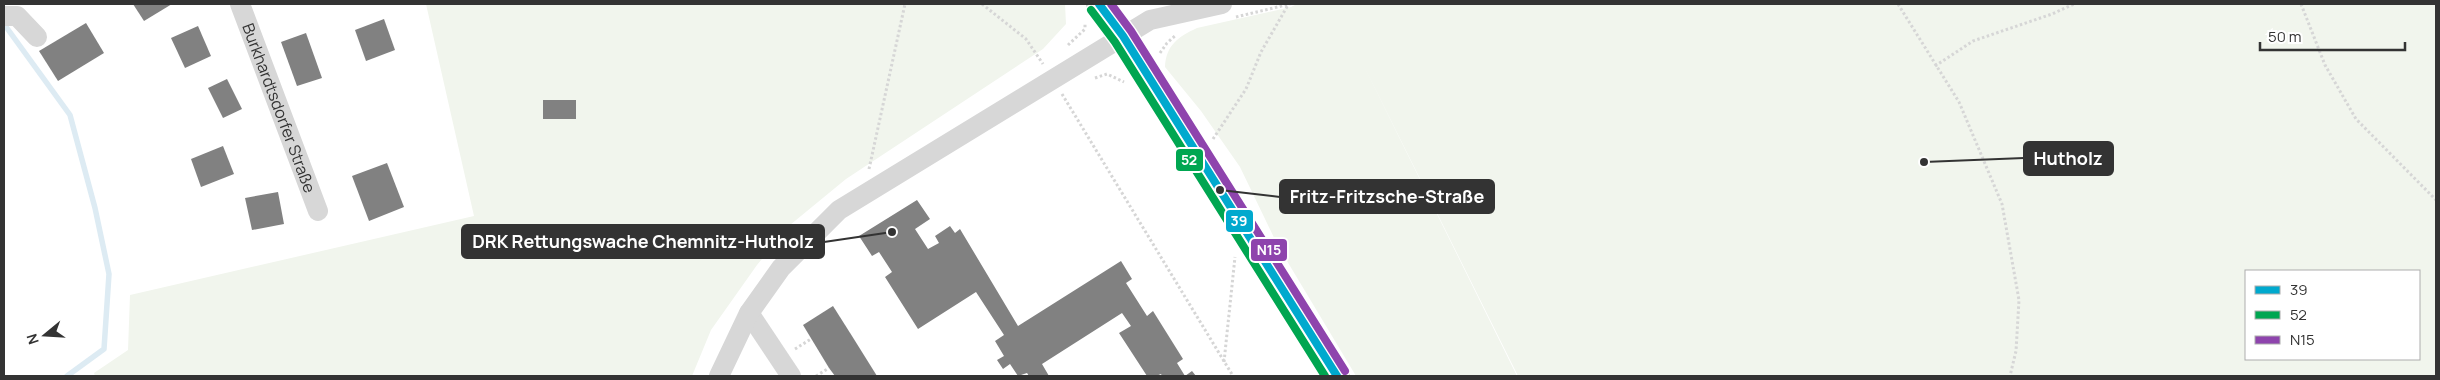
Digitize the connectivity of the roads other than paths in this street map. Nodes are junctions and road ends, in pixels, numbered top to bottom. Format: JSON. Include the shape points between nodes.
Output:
{"nodes":[{"id":1,"x":240,"y":4,"type":"edge"},
{"id":2,"x":1229,"y":10,"type":"edge"},
{"id":3,"x":1092,"y":12,"type":"edge"},
{"id":4,"x":10,"y":16,"type":"edge"},
{"id":5,"x":1123,"y":36,"type":"junction"},
{"id":6,"x":37,"y":37,"type":"dead end"},
{"id":7,"x":318,"y":211,"type":"dead end"},
{"id":8,"x":750,"y":313,"type":"junction"},
{"id":9,"x":718,"y":376,"type":"edge"},
{"id":10,"x":791,"y":376,"type":"edge"},
{"id":11,"x":1337,"y":376,"type":"edge"}],
"edges":[{"from":1,"to":7,"type":"street","name":"Burkhardtsdorfer Straße"},
{"from":2,"to":5,"type":"street","via":[[1150,20]]},
{"from":3,"to":5,"type":"main road"},
{"from":4,"to":6,"type":"street"},
{"from":5,"to":8,"type":"street","via":[[839,210],[781,268]]},
{"from":5,"to":11,"type":"main road"},
{"from":8,"to":9,"type":"street"},
{"from":8,"to":10,"type":"street"}]}
